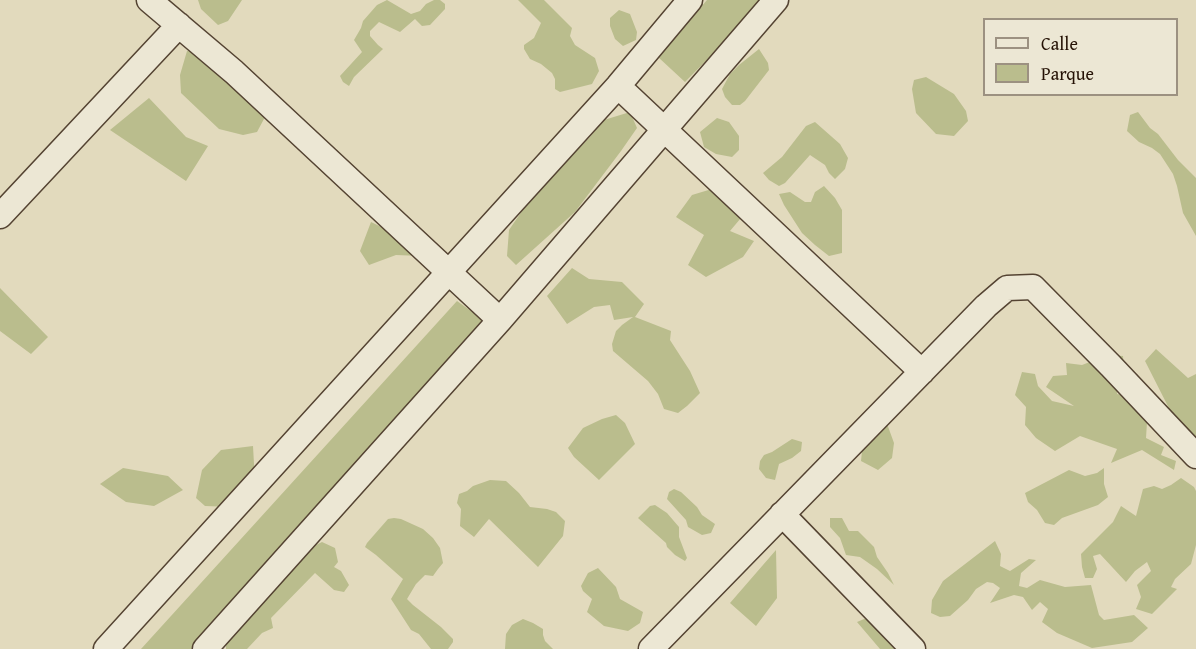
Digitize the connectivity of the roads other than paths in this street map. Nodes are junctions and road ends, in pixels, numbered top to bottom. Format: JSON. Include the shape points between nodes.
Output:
{"nodes":[{"id":1,"x":149,"y":0,"type":"edge"},
{"id":2,"x":690,"y":0,"type":"edge"},
{"id":3,"x":776,"y":0,"type":"edge"},
{"id":4,"x":179,"y":25,"type":"junction"},
{"id":5,"x":618,"y":86,"type":"junction"},
{"id":6,"x":665,"y":130,"type":"junction"},
{"id":7,"x":0,"y":216,"type":"edge"},
{"id":8,"x":448,"y":272,"type":"junction"},
{"id":9,"x":500,"y":321,"type":"junction"},
{"id":10,"x":922,"y":372,"type":"junction"},
{"id":11,"x":1196,"y":456,"type":"edge"},
{"id":12,"x":782,"y":514,"type":"junction"},
{"id":13,"x":106,"y":649,"type":"edge"},
{"id":14,"x":205,"y":649,"type":"edge"},
{"id":15,"x":651,"y":649,"type":"edge"},
{"id":16,"x":912,"y":649,"type":"edge"}],
"edges":[{"from":1,"to":4,"type":"street"},
{"from":2,"to":5,"type":"street"},
{"from":3,"to":6,"type":"street"},
{"from":4,"to":7,"type":"street"},
{"from":4,"to":8,"type":"street"},
{"from":5,"to":6,"type":"street"},
{"from":5,"to":8,"type":"street"},
{"from":6,"to":9,"type":"street"},
{"from":6,"to":10,"type":"street"},
{"from":8,"to":9,"type":"street"},
{"from":8,"to":13,"type":"street"},
{"from":9,"to":14,"type":"street"},
{"from":10,"to":11,"type":"street","via":[[1007,288],[1033,287]]},
{"from":10,"to":12,"type":"street"},
{"from":12,"to":15,"type":"street"},
{"from":12,"to":16,"type":"street"}]}
